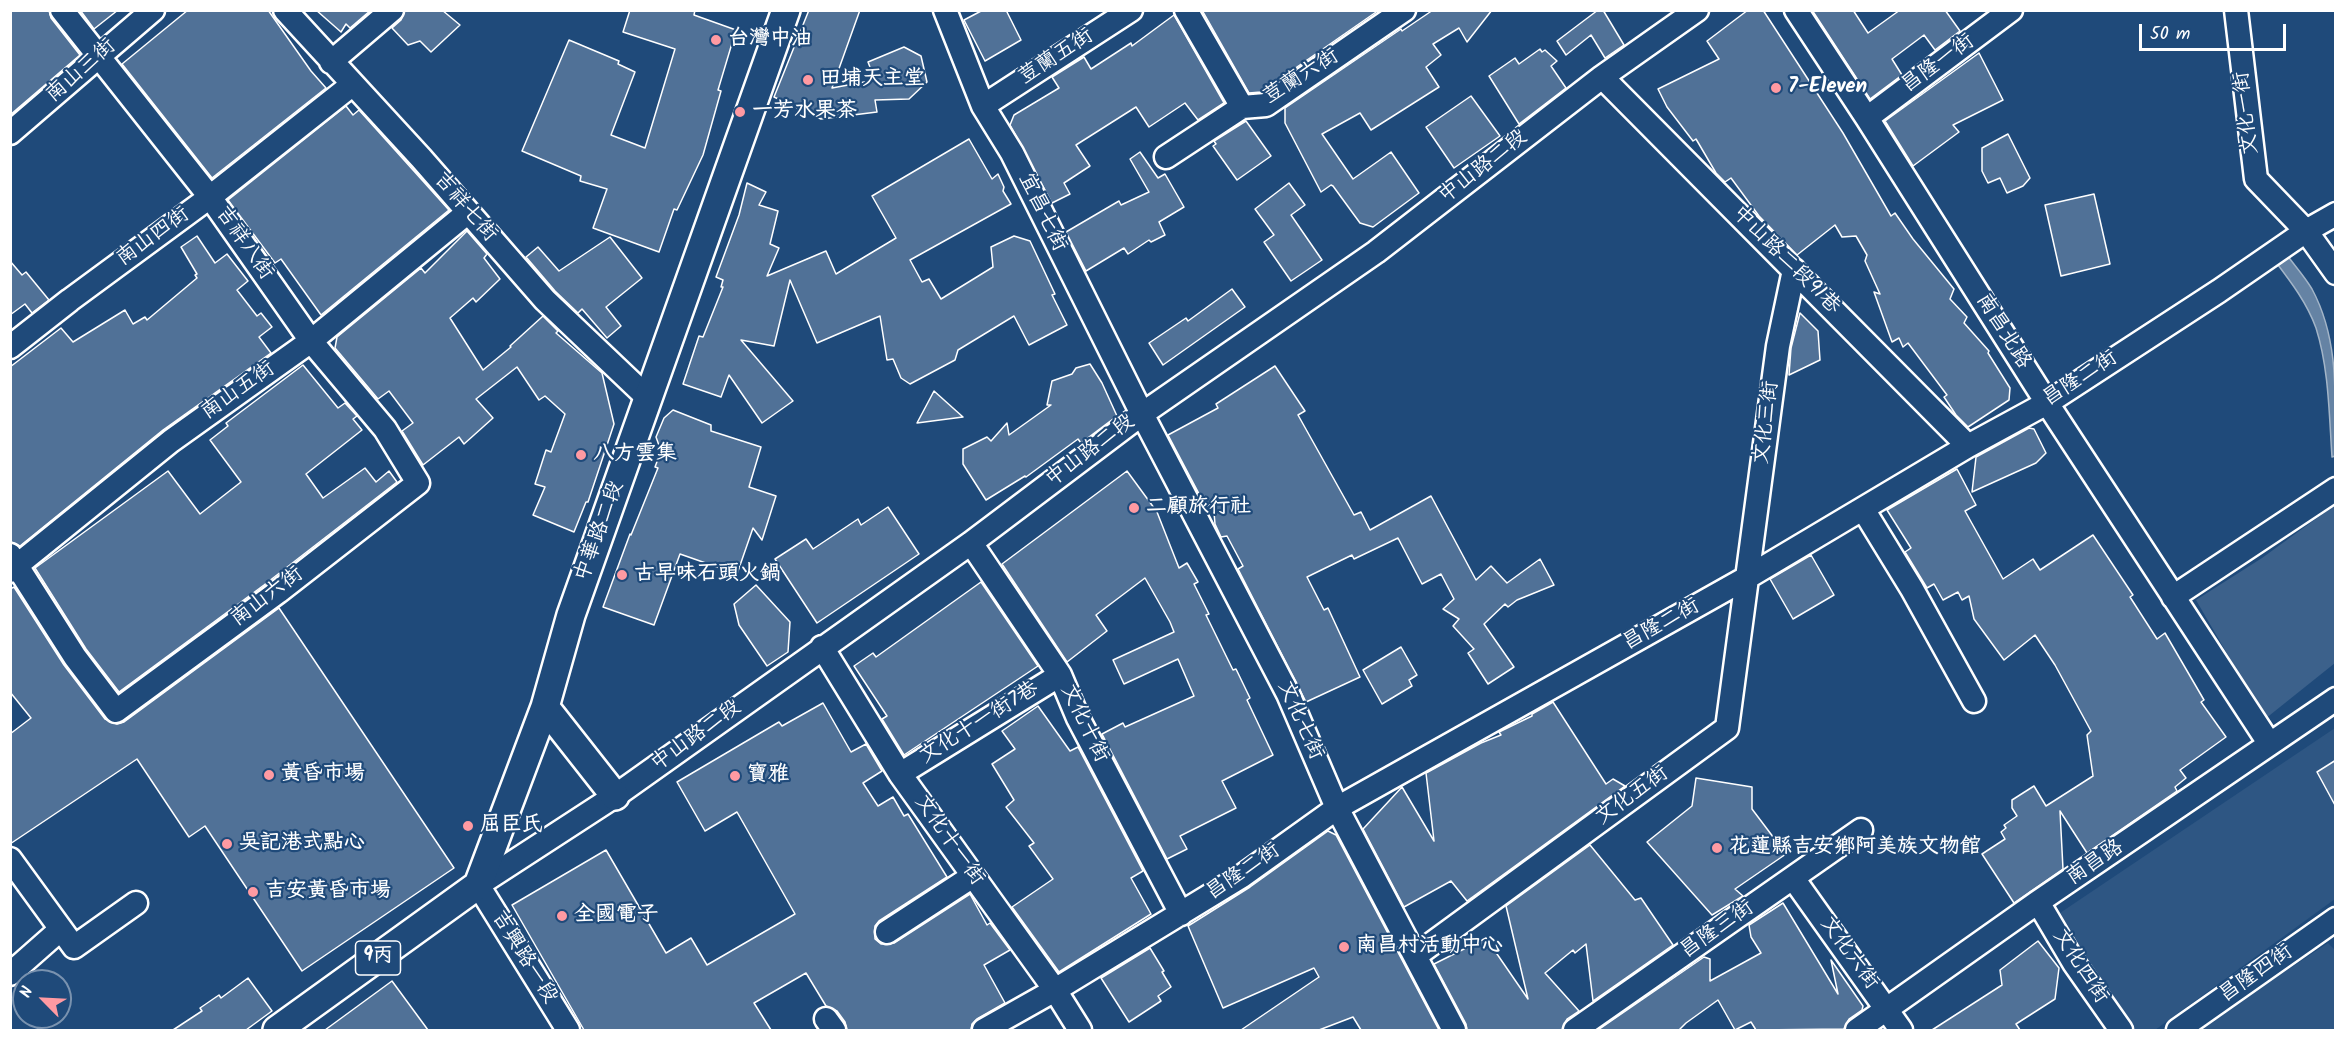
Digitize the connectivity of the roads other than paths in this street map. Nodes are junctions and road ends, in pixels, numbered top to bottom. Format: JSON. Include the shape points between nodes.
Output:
{"nodes":[{"id":1,"x":62,"y":10,"type":"edge"},
{"id":2,"x":153,"y":10,"type":"edge"},
{"id":3,"x":285,"y":10,"type":"edge"},
{"id":4,"x":392,"y":10,"type":"edge"},
{"id":5,"x":786,"y":10,"type":"edge"},
{"id":6,"x":945,"y":10,"type":"edge"},
{"id":7,"x":1131,"y":10,"type":"edge"},
{"id":8,"x":1186,"y":10,"type":"edge"},
{"id":9,"x":1404,"y":10,"type":"edge"},
{"id":10,"x":1697,"y":10,"type":"edge"},
{"id":11,"x":1796,"y":10,"type":"edge"},
{"id":12,"x":2011,"y":10,"type":"edge"},
{"id":13,"x":2236,"y":10,"type":"edge"},
{"id":14,"x":100,"y":58,"type":"junction"},
{"id":15,"x":331,"y":62,"type":"junction"},
{"id":16,"x":1602,"y":77,"type":"junction"},
{"id":17,"x":353,"y":84,"type":"junction"},
{"id":18,"x":983,"y":106,"type":"junction"},
{"id":19,"x":1242,"y":107,"type":"junction"},
{"id":20,"x":1867,"y":118,"type":"junction"},
{"id":21,"x":10,"y":133,"type":"edge"},
{"id":22,"x":1166,"y":157,"type":"dead end"},
{"id":23,"x":210,"y":197,"type":"junction"},
{"id":24,"x":467,"y":213,"type":"junction"},
{"id":25,"x":2336,"y":214,"type":"edge"},
{"id":26,"x":2306,"y":231,"type":"junction"},
{"id":27,"x":1794,"y":270,"type":"junction"},
{"id":28,"x":2336,"y":273,"type":"edge"},
{"id":29,"x":312,"y":341,"type":"junction"},
{"id":30,"x":10,"y":347,"type":"edge"},
{"id":31,"x":649,"y":399,"type":"junction"},
{"id":32,"x":2047,"y":403,"type":"junction"},
{"id":33,"x":1142,"y":414,"type":"junction"},
{"id":34,"x":1968,"y":446,"type":"junction"},
{"id":35,"x":418,"y":483,"type":"joint"},
{"id":36,"x":2336,"y":489,"type":"edge"},
{"id":37,"x":1863,"y":508,"type":"junction"},
{"id":38,"x":971,"y":543,"type":"junction"},
{"id":39,"x":13,"y":564,"type":"edge"},
{"id":40,"x":1748,"y":577,"type":"junction"},
{"id":41,"x":2173,"y":597,"type":"junction"},
{"id":42,"x":822,"y":647,"type":"junction"},
{"id":43,"x":1060,"y":675,"type":"junction"},
{"id":44,"x":2336,"y":699,"type":"edge"},
{"id":45,"x":1974,"y":701,"type":"dead end"},
{"id":46,"x":545,"y":707,"type":"junction"},
{"id":47,"x":2269,"y":743,"type":"junction"},
{"id":48,"x":900,"y":774,"type":"junction"},
{"id":49,"x":615,"y":796,"type":"junction"},
{"id":50,"x":1337,"y":808,"type":"junction"},
{"id":51,"x":1861,"y":830,"type":"dead end"},
{"id":52,"x":10,"y":859,"type":"edge"},
{"id":53,"x":973,"y":876,"type":"junction"},
{"id":54,"x":1793,"y":878,"type":"junction"},
{"id":55,"x":478,"y":885,"type":"junction"},
{"id":56,"x":2038,"y":902,"type":"junction"},
{"id":57,"x":136,"y":903,"type":"dead end"},
{"id":58,"x":1181,"y":914,"type":"junction"},
{"id":59,"x":2334,"y":924,"type":"edge"},
{"id":60,"x":61,"y":929,"type":"junction"},
{"id":61,"x":887,"y":932,"type":"dead end"},
{"id":62,"x":1415,"y":956,"type":"junction"},
{"id":63,"x":10,"y":974,"type":"edge"},
{"id":64,"x":1054,"y":990,"type":"junction"},
{"id":65,"x":1887,"y":1008,"type":"junction"},
{"id":66,"x":278,"y":1030,"type":"edge"},
{"id":67,"x":568,"y":1030,"type":"edge"},
{"id":68,"x":984,"y":1030,"type":"edge"},
{"id":69,"x":1080,"y":1030,"type":"edge"},
{"id":70,"x":1454,"y":1030,"type":"edge"},
{"id":71,"x":1575,"y":1030,"type":"edge"},
{"id":72,"x":1857,"y":1030,"type":"edge"},
{"id":73,"x":1901,"y":1030,"type":"edge"},
{"id":74,"x":2121,"y":1030,"type":"edge"},
{"id":75,"x":2178,"y":1030,"type":"edge"}],
"edges":[{"from":1,"to":14,"type":"street","name":"吉祥八街"},
{"from":2,"to":14,"type":"street","name":"南山三街"},
{"from":3,"to":15,"type":"street","name":"吉祥七街"},
{"from":4,"to":15,"type":"street"},
{"from":5,"to":31,"type":"main road","name":"中華路二段"},
{"from":6,"to":18,"type":"street","name":"宜昌七街"},
{"from":7,"to":18,"type":"street","name":"荳蘭五街"},
{"from":8,"to":19,"type":"street"},
{"from":9,"to":19,"type":"street","name":"荳蘭六街","via":[[1266,105]]},
{"from":10,"to":16,"type":"street","name":"中山路二段"},
{"from":11,"to":20,"type":"street","name":"南昌北路"},
{"from":12,"to":20,"type":"street","name":"昌隆一街"},
{"from":13,"to":26,"type":"street","name":"文化一街","via":[[2256,179]]},
{"from":14,"to":21,"type":"street","name":"南山三街"},
{"from":14,"to":23,"type":"street","name":"吉祥八街"},
{"from":15,"to":17,"type":"street","name":"吉祥七街"},
{"from":16,"to":27,"type":"street","name":"中山路二段91巷"},
{"from":16,"to":33,"type":"street","name":"中山路二段","via":[[1376,252]]},
{"from":17,"to":23,"type":"street","name":"南山四街"},
{"from":17,"to":24,"type":"street","name":"吉祥七街"},
{"from":18,"to":33,"type":"street","name":"宜昌七街","via":[[1012,153]]},
{"from":19,"to":22,"type":"street","name":"荳蘭六街"},
{"from":20,"to":32,"type":"street","name":"南昌北路"},
{"from":23,"to":29,"type":"street","name":"吉祥八街"},
{"from":23,"to":30,"type":"street","name":"南山四街"},
{"from":24,"to":29,"type":"street","name":"南山五街"},
{"from":24,"to":31,"type":"street","name":"吉祥七街","via":[[545,300]]},
{"from":25,"to":26,"type":"street","name":"昌隆二街"},
{"from":26,"to":28,"type":"street"},
{"from":26,"to":32,"type":"street","name":"昌隆二街"},
{"from":27,"to":34,"type":"street","name":"中山路二段91巷"},
{"from":27,"to":40,"type":"street","name":"文化三街","via":[[1778,346]]},
{"from":29,"to":35,"type":"street","name":"吉祥八街","via":[[385,429]]},
{"from":29,"to":39,"type":"street","name":"南山五街","via":[[171,441]]},
{"from":31,"to":46,"type":"main road","name":"中華路二段","via":[[571,615]]},
{"from":32,"to":34,"type":"street","name":"昌隆二街"},
{"from":32,"to":41,"type":"street","name":"南昌北路"},
{"from":33,"to":38,"type":"street","name":"中山路二段"},
{"from":33,"to":50,"type":"street","name":"文化七街","via":[[1288,694]]},
{"from":34,"to":37,"type":"street","name":"昌隆二街"},
{"from":35,"to":39,"type":"street","name":"南山六街","via":[[116,711]]},
{"from":36,"to":41,"type":"street"},
{"from":37,"to":40,"type":"street","name":"昌隆二街"},
{"from":37,"to":45,"type":"street"},
{"from":38,"to":42,"type":"street","name":"中山路二段"},
{"from":38,"to":43,"type":"street","name":"文化十街"},
{"from":40,"to":50,"type":"street","name":"昌隆二街"},
{"from":40,"to":62,"type":"street","name":"文化五街","via":[[1727,728]]},
{"from":41,"to":47,"type":"street","name":"南昌北路"},
{"from":42,"to":48,"type":"street","name":"文化十一街"},
{"from":42,"to":49,"type":"street","name":"中山路二段"},
{"from":43,"to":48,"type":"street","name":"文化十一街7巷"},
{"from":43,"to":58,"type":"street","name":"文化十街","via":[[1078,718]]},
{"from":44,"to":47,"type":"street","name":"南昌路"},
{"from":46,"to":49,"type":"main road"},
{"from":46,"to":55,"type":"main road","name":"中華路二段"},
{"from":47,"to":56,"type":"street","name":"南昌路"},
{"from":48,"to":53,"type":"street","name":"文化十一街"},
{"from":49,"to":55,"type":"street","name":"中山路二段"},
{"from":50,"to":58,"type":"street","name":"昌隆二街"},
{"from":50,"to":62,"type":"street","name":"文化七街"},
{"from":51,"to":54,"type":"street","name":"昌隆三街"},
{"from":52,"to":60,"type":"street"},
{"from":53,"to":61,"type":"street"},
{"from":53,"to":64,"type":"street","name":"文化十一街"},
{"from":54,"to":65,"type":"street","name":"文化六街"},
{"from":54,"to":71,"type":"street","name":"昌隆三街"},
{"from":55,"to":66,"type":"main road","number":"9丙"},
{"from":55,"to":67,"type":"street","name":"吉興路一段"},
{"from":56,"to":65,"type":"street","name":"南昌路"},
{"from":56,"to":74,"type":"street","name":"文化四街","via":[[2073,963]]},
{"from":57,"to":60,"type":"street","via":[[74,947]]},
{"from":58,"to":64,"type":"street","name":"昌隆二街"},
{"from":59,"to":75,"type":"street","name":"昌隆四街"},
{"from":60,"to":63,"type":"street"},
{"from":62,"to":70,"type":"street","name":"文化七街"},
{"from":64,"to":68,"type":"street","name":"昌隆二街"},
{"from":64,"to":69,"type":"street","name":"文化十一街"},
{"from":65,"to":72,"type":"street","name":"南昌路"},
{"from":65,"to":73,"type":"street","name":"文化六街"}]}
